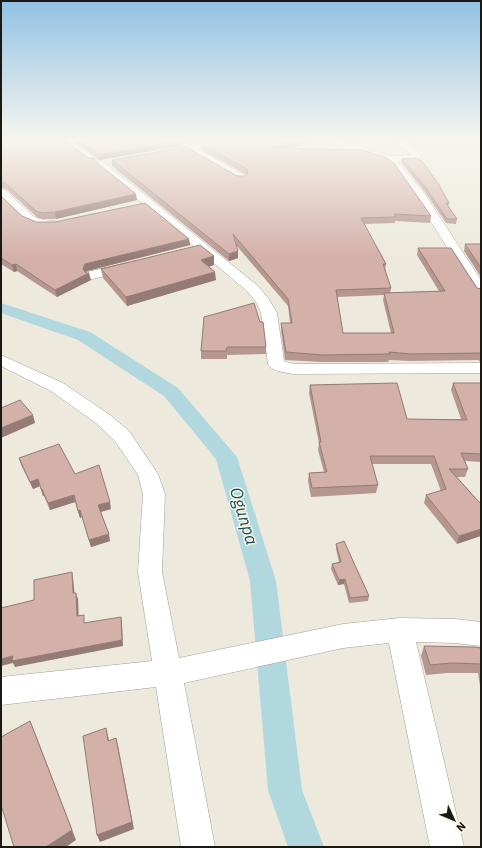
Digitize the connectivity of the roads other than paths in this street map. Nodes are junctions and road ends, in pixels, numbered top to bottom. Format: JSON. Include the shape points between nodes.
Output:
{"nodes":[{"id":1,"x":121,"y":181,"type":"edge"},
{"id":2,"x":409,"y":181,"type":"edge"},
{"id":3,"x":1,"y":192,"type":"edge"},
{"id":4,"x":147,"y":203,"type":"junction"},
{"id":5,"x":132,"y":207,"type":"edge"},
{"id":6,"x":62,"y":222,"type":"edge"},
{"id":7,"x":202,"y":248,"type":"junction"},
{"id":8,"x":188,"y":252,"type":"edge"},
{"id":9,"x":136,"y":264,"type":"edge"},
{"id":10,"x":92,"y":275,"type":"dead end"},
{"id":11,"x":481,"y":292,"type":"edge"},
{"id":12,"x":1,"y":360,"type":"edge"},
{"id":13,"x":481,"y":368,"type":"edge"},
{"id":14,"x":400,"y":630,"type":"junction"},
{"id":15,"x":481,"y":634,"type":"edge"},
{"id":16,"x":177,"y":671,"type":"junction"},
{"id":17,"x":1,"y":691,"type":"edge"},
{"id":18,"x":198,"y":847,"type":"edge"},
{"id":19,"x":447,"y":847,"type":"edge"}],
"edges":[{"from":1,"to":4,"type":"street"},
{"from":2,"to":11,"type":"street"},
{"from":3,"to":6,"type":"street","via":[[29,220],[37,224]]},
{"from":4,"to":5,"type":"street"},
{"from":4,"to":7,"type":"street"},
{"from":7,"to":8,"type":"street"},
{"from":7,"to":13,"type":"street","via":[[252,288],[263,301],[269,313],[276,364],[282,367]]},
{"from":9,"to":10,"type":"street"},
{"from":12,"to":16,"type":"street","via":[[57,387],[103,419],[122,436],[148,474],[154,494],[150,572],[153,595]]},
{"from":14,"to":15,"type":"street"},
{"from":14,"to":16,"type":"street","via":[[343,636]]},
{"from":14,"to":19,"type":"street"},
{"from":16,"to":17,"type":"street"},
{"from":16,"to":18,"type":"street"}]}
